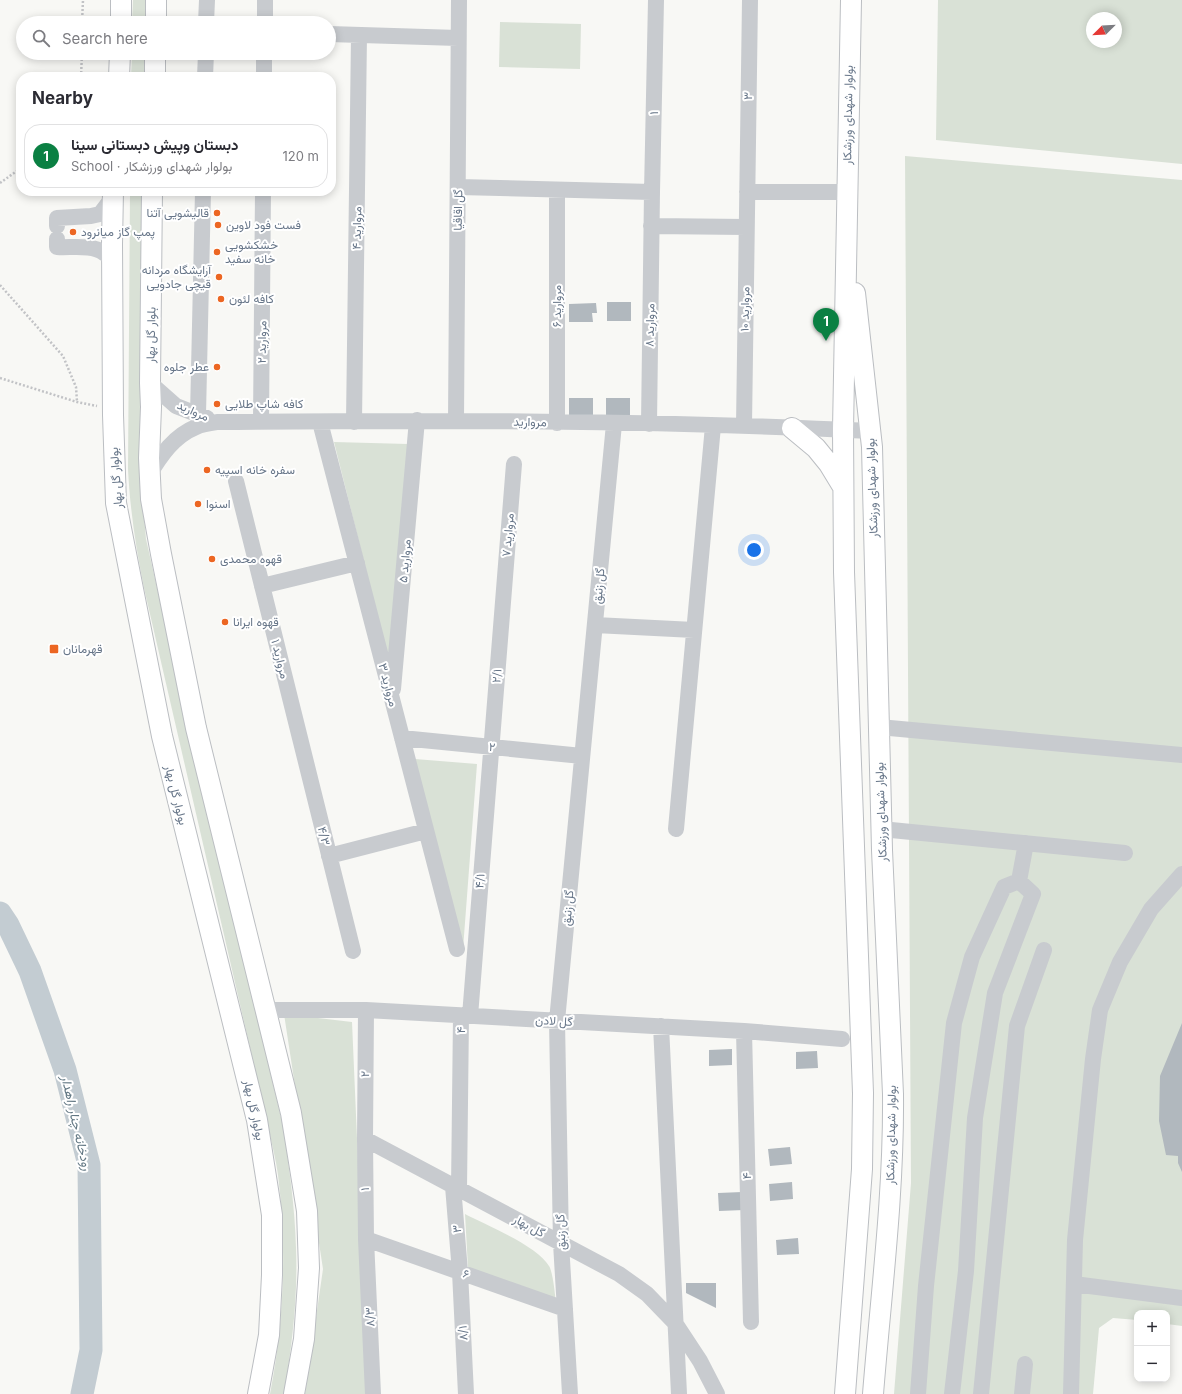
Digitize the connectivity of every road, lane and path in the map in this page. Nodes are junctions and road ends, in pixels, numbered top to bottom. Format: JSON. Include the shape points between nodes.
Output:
{"nodes":[{"id":1,"x":82,"y":0,"type":"edge"},
{"id":2,"x":121,"y":0,"type":"edge"},
{"id":3,"x":156,"y":0,"type":"edge"},
{"id":4,"x":207,"y":0,"type":"edge"},
{"id":5,"x":265,"y":0,"type":"edge"},
{"id":6,"x":459,"y":0,"type":"edge"},
{"id":7,"x":656,"y":0,"type":"edge"},
{"id":8,"x":750,"y":0,"type":"edge"},
{"id":9,"x":851,"y":0,"type":"edge"},
{"id":10,"x":82,"y":16,"type":"edge"},
{"id":11,"x":121,"y":16,"type":"edge"},
{"id":12,"x":156,"y":16,"type":"edge"},
{"id":13,"x":206,"y":16,"type":"edge"},
{"id":14,"x":264,"y":16,"type":"edge"},
{"id":15,"x":336,"y":34,"type":"edge"},
{"id":16,"x":359,"y":35,"type":"junction"},
{"id":17,"x":458,"y":38,"type":"junction"},
{"id":18,"x":82,"y":60,"type":"edge"},
{"id":19,"x":120,"y":60,"type":"edge"},
{"id":20,"x":155,"y":60,"type":"edge"},
{"id":21,"x":206,"y":60,"type":"edge"},
{"id":22,"x":264,"y":60,"type":"edge"},
{"id":23,"x":81,"y":72,"type":"edge"},
{"id":24,"x":119,"y":72,"type":"edge"},
{"id":25,"x":155,"y":72,"type":"edge"},
{"id":26,"x":205,"y":72,"type":"edge"},
{"id":27,"x":264,"y":72,"type":"edge"},
{"id":28,"x":16,"y":172,"type":"edge"},
{"id":29,"x":0,"y":183,"type":"edge"},
{"id":30,"x":459,"y":187,"type":"junction"},
{"id":31,"x":557,"y":190,"type":"junction"},
{"id":32,"x":652,"y":192,"type":"junction"},
{"id":33,"x":747,"y":192,"type":"junction"},
{"id":34,"x":846,"y":192,"type":"junction"},
{"id":35,"x":112,"y":196,"type":"edge"},
{"id":36,"x":113,"y":196,"type":"edge"},
{"id":37,"x":152,"y":196,"type":"edge"},
{"id":38,"x":203,"y":196,"type":"edge"},
{"id":39,"x":263,"y":196,"type":"edge"},
{"id":40,"x":651,"y":226,"type":"junction"},
{"id":41,"x":746,"y":227,"type":"junction"},
{"id":42,"x":846,"y":230,"type":"junction"},
{"id":43,"x":112,"y":262,"type":"junction"},
{"id":44,"x":0,"y":285,"type":"edge"},
{"id":45,"x":0,"y":378,"type":"edge"},
{"id":46,"x":150,"y":383,"type":"junction"},
{"id":47,"x":77,"y":402,"type":"junction"},
{"id":48,"x":113,"y":409,"type":"junction"},
{"id":49,"x":198,"y":415,"type":"junction"},
{"id":50,"x":417,"y":420,"type":"junction"},
{"id":51,"x":261,"y":421,"type":"junction"},
{"id":52,"x":456,"y":421,"type":"junction"},
{"id":53,"x":218,"y":422,"type":"junction"},
{"id":54,"x":320,"y":422,"type":"junction"},
{"id":55,"x":354,"y":422,"type":"junction"},
{"id":56,"x":557,"y":423,"type":"junction"},
{"id":57,"x":614,"y":424,"type":"junction"},
{"id":58,"x":649,"y":424,"type":"junction"},
{"id":59,"x":713,"y":426,"type":"junction"},
{"id":60,"x":744,"y":426,"type":"junction"},
{"id":61,"x":792,"y":428,"type":"junction"},
{"id":62,"x":843,"y":430,"type":"junction"},
{"id":63,"x":870,"y":431,"type":"junction"},
{"id":64,"x":514,"y":464,"type":"dead end"},
{"id":65,"x":149,"y":475,"type":"junction"},
{"id":66,"x":236,"y":481,"type":"dead end"},
{"id":67,"x":843,"y":488,"type":"junction"},
{"id":68,"x":357,"y":563,"type":"junction"},
{"id":69,"x":262,"y":586,"type":"junction"},
{"id":70,"x":502,"y":605,"type":"joint"},
{"id":71,"x":595,"y":625,"type":"junction"},
{"id":72,"x":694,"y":630,"type":"junction"},
{"id":73,"x":392,"y":701,"type":"junction"},
{"id":74,"x":296,"y":721,"type":"joint"},
{"id":75,"x":879,"y":727,"type":"junction"},
{"id":76,"x":402,"y":738,"type":"junction"},
{"id":77,"x":491,"y":747,"type":"junction"},
{"id":78,"x":1182,"y":755,"type":"edge"},
{"id":79,"x":582,"y":756,"type":"junction"},
{"id":80,"x":676,"y":829,"type":"dead end"},
{"id":81,"x":881,"y":829,"type":"junction"},
{"id":82,"x":426,"y":831,"type":"junction"},
{"id":83,"x":1026,"y":843,"type":"junction"},
{"id":84,"x":1125,"y":853,"type":"dead end"},
{"id":85,"x":329,"y":856,"type":"junction"},
{"id":86,"x":1182,"y":874,"type":"edge"},
{"id":87,"x":1019,"y":881,"type":"junction"},
{"id":88,"x":457,"y":949,"type":"dead end"},
{"id":89,"x":1044,"y":950,"type":"dead end"},
{"id":90,"x":353,"y":951,"type":"dead end"},
{"id":91,"x":266,"y":1010,"type":"junction"},
{"id":92,"x":366,"y":1010,"type":"junction"},
{"id":93,"x":465,"y":1016,"type":"junction"},
{"id":94,"x":557,"y":1021,"type":"junction"},
{"id":95,"x":661,"y":1026,"type":"junction"},
{"id":96,"x":744,"y":1031,"type":"junction"},
{"id":97,"x":842,"y":1039,"type":"dead end"},
{"id":98,"x":365,"y":1139,"type":"junction"},
{"id":99,"x":456,"y":1187,"type":"junction"},
{"id":100,"x":366,"y":1239,"type":"junction"},
{"id":101,"x":561,"y":1243,"type":"junction"},
{"id":102,"x":460,"y":1272,"type":"junction"},
{"id":103,"x":1074,"y":1284,"type":"junction"},
{"id":104,"x":1182,"y":1298,"type":"edge"},
{"id":105,"x":565,"y":1309,"type":"junction"},
{"id":106,"x":751,"y":1322,"type":"dead end"},
{"id":107,"x":675,"y":1323,"type":"junction"},
{"id":108,"x":1025,"y":1364,"type":"dead end"},
{"id":109,"x":258,"y":1394,"type":"edge"},
{"id":110,"x":294,"y":1394,"type":"edge"},
{"id":111,"x":373,"y":1394,"type":"edge"},
{"id":112,"x":466,"y":1394,"type":"edge"},
{"id":113,"x":570,"y":1394,"type":"edge"},
{"id":114,"x":679,"y":1394,"type":"edge"},
{"id":115,"x":717,"y":1394,"type":"edge"},
{"id":116,"x":845,"y":1394,"type":"edge"},
{"id":117,"x":873,"y":1394,"type":"edge"},
{"id":118,"x":918,"y":1394,"type":"edge"},
{"id":119,"x":952,"y":1394,"type":"edge"},
{"id":120,"x":981,"y":1394,"type":"edge"},
{"id":121,"x":1022,"y":1394,"type":"edge"},
{"id":122,"x":1070,"y":1394,"type":"edge"}],
"edges":[{"from":1,"to":10,"type":"path"},
{"from":2,"to":11,"type":"main road"},
{"from":3,"to":12,"type":"main road"},
{"from":4,"to":13,"type":"street"},
{"from":5,"to":14,"type":"street"},
{"from":6,"to":17,"type":"street","name":"گل اقاقیا"},
{"from":7,"to":32,"type":"street","name":"۱"},
{"from":8,"to":33,"type":"street","name":"۳"},
{"from":9,"to":34,"type":"main road","name":"بولوار شهدای ورزشکار"},
{"from":15,"to":16,"type":"street"},
{"from":16,"to":17,"type":"street"},
{"from":16,"to":55,"type":"street","name":"مروارید ۴"},
{"from":17,"to":30,"type":"street","name":"گل اقاقیا"},
{"from":18,"to":23,"type":"path"},
{"from":19,"to":24,"type":"main road"},
{"from":20,"to":25,"type":"main road"},
{"from":21,"to":26,"type":"street"},
{"from":22,"to":27,"type":"street"},
{"from":28,"to":29,"type":"path"},
{"from":30,"to":31,"type":"street"},
{"from":30,"to":52,"type":"street","name":"گل اقاقیا"},
{"from":31,"to":32,"type":"street"},
{"from":31,"to":56,"type":"street","name":"مروارید ۶"},
{"from":32,"to":40,"type":"street","name":"۱"},
{"from":33,"to":34,"type":"street"},
{"from":33,"to":41,"type":"street","name":"مروارید ۱۰"},
{"from":34,"to":42,"type":"main road","name":"بولوار شهدای ورزشکار"},
{"from":35,"to":43,"type":"street","via":[[100,214],[57,218],[57,248],[99,250]]},
{"from":36,"to":43,"type":"main road","name":"بولوار گل بهار"},
{"from":37,"to":46,"type":"main road","name":"بلوار گل بهار"},
{"from":38,"to":49,"type":"street"},
{"from":39,"to":51,"type":"street","name":"مروارید ۲"},
{"from":40,"to":41,"type":"street"},
{"from":40,"to":58,"type":"street","name":"مروارید ۸"},
{"from":41,"to":60,"type":"street","name":"مروارید ۱۰"},
{"from":42,"to":62,"type":"main road","name":"بولوار شهدای ورزشکار"},
{"from":42,"to":63,"type":"main road","name":"بولوار شهدای ورزشکار"},
{"from":43,"to":48,"type":"main road","name":"بولوار گل بهار"},
{"from":44,"to":47,"type":"path","via":[[63,356],[76,387]]},
{"from":45,"to":47,"type":"path"},
{"from":46,"to":49,"type":"street","name":"مروارید","via":[[176,406]]},
{"from":46,"to":65,"type":"main road"},
{"from":47,"to":48,"type":"path"},
{"from":48,"to":109,"type":"main road","name":"بولوار گل بهار","via":[[116,503],[128,568],[162,736],[257,1120],[272,1214],[269,1334]]},
{"from":49,"to":53,"type":"street","name":"مروارید"},
{"from":50,"to":52,"type":"street","name":"مروارید"},
{"from":50,"to":55,"type":"street","name":"مروارید"},
{"from":50,"to":73,"type":"street","name":"مروارید ۵"},
{"from":51,"to":53,"type":"street","name":"مروارید"},
{"from":51,"to":54,"type":"street","name":"مروارید"},
{"from":52,"to":56,"type":"street","name":"مروارید"},
{"from":53,"to":65,"type":"street","name":"مروارید","via":[[197,427],[179,436],[162,454]]},
{"from":54,"to":55,"type":"street","name":"مروارید"},
{"from":54,"to":68,"type":"street","name":"مروارید ۳"},
{"from":56,"to":57,"type":"street","name":"مروارید"},
{"from":57,"to":58,"type":"street","name":"مروارید"},
{"from":57,"to":71,"type":"street","name":"گل زنبق"},
{"from":58,"to":59,"type":"street","name":"مروارید"},
{"from":59,"to":60,"type":"street","name":"مروارید"},
{"from":59,"to":72,"type":"street"},
{"from":60,"to":61,"type":"street","name":"مروارید"},
{"from":61,"to":62,"type":"street","name":"مروارید"},
{"from":61,"to":67,"type":"main road","via":[[816,448]]},
{"from":62,"to":63,"type":"street","name":"مروارید"},
{"from":62,"to":67,"type":"main road","name":"بولوار شهدای ورزشکار"},
{"from":63,"to":75,"type":"main road","name":"بولوار شهدای ورزشکار"},
{"from":64,"to":70,"type":"street","name":"مروارید ۷"},
{"from":65,"to":91,"type":"main road","via":[[153,512],[196,728]]},
{"from":66,"to":69,"type":"street","name":"مروارید ۱"},
{"from":67,"to":116,"type":"main road","name":"بولوار شهدای ورزشکار","via":[[863,1093],[862,1169]]},
{"from":68,"to":69,"type":"street"},
{"from":68,"to":73,"type":"street","name":"مروارید ۳"},
{"from":69,"to":74,"type":"street","name":"مروارید ۱"},
{"from":70,"to":77,"type":"street","name":"۲/۱"},
{"from":71,"to":72,"type":"street"},
{"from":71,"to":79,"type":"street","name":"گل زنبق"},
{"from":72,"to":80,"type":"street"},
{"from":73,"to":76,"type":"street","name":"مروارید ۳"},
{"from":74,"to":85,"type":"street","name":"۴/۳"},
{"from":75,"to":78,"type":"street"},
{"from":75,"to":81,"type":"main road","name":"بولوار شهدای ورزشکار"},
{"from":76,"to":77,"type":"street","name":"۲"},
{"from":76,"to":82,"type":"street","name":"مروارید ۳"},
{"from":77,"to":79,"type":"street","name":"۲"},
{"from":77,"to":93,"type":"street","name":"۴/۱"},
{"from":79,"to":94,"type":"street","name":"گل زنبق"},
{"from":81,"to":83,"type":"street"},
{"from":81,"to":117,"type":"main road","name":"بولوار شهدای ورزشکار","via":[[893,1132],[888,1225]]},
{"from":82,"to":85,"type":"street"},
{"from":82,"to":88,"type":"street","name":"مروارید ۳"},
{"from":83,"to":84,"type":"street"},
{"from":83,"to":87,"type":"street"},
{"from":85,"to":90,"type":"street","name":"۴/۳"},
{"from":86,"to":103,"type":"street","via":[[1151,909],[1120,962],[1100,1010],[1075,1240]]},
{"from":87,"to":118,"type":"street","via":[[1004,887],[972,957],[954,1023],[926,1286]]},
{"from":87,"to":119,"type":"street","via":[[1033,894],[995,993],[975,1118],[966,1271]]},
{"from":89,"to":120,"type":"street","via":[[1017,1026]]},
{"from":91,"to":92,"type":"street","name":"گل لادن"},
{"from":91,"to":110,"type":"main road","via":[[291,1113],[307,1211],[309,1268],[304,1339]]},
{"from":92,"to":93,"type":"street","name":"گل لادن"},
{"from":92,"to":98,"type":"street","name":"۲"},
{"from":93,"to":94,"type":"street","name":"گل لادن"},
{"from":93,"to":99,"type":"street","name":"۴"},
{"from":94,"to":95,"type":"street","name":"گل لادن"},
{"from":94,"to":101,"type":"street","name":"گل زنبق"},
{"from":95,"to":96,"type":"street","name":"گل لادن"},
{"from":95,"to":107,"type":"street"},
{"from":96,"to":97,"type":"street","name":"گل لادن"},
{"from":96,"to":106,"type":"street","name":"۴"},
{"from":98,"to":99,"type":"street","name":"گل بهار"},
{"from":98,"to":100,"type":"street","name":"۱"},
{"from":99,"to":101,"type":"street","name":"گل بهار"},
{"from":99,"to":102,"type":"street","name":"۳"},
{"from":100,"to":102,"type":"street","name":"۶"},
{"from":100,"to":111,"type":"street","name":"۸/۳"},
{"from":101,"to":105,"type":"street","name":"گل زنبق"},
{"from":101,"to":107,"type":"street","name":"گل بهار","via":[[619,1274],[647,1294]]},
{"from":102,"to":105,"type":"street","name":"۶"},
{"from":102,"to":112,"type":"street","name":"۸/۱"},
{"from":103,"to":104,"type":"street"},
{"from":103,"to":122,"type":"street"},
{"from":105,"to":113,"type":"street","name":"گل زنبق"},
{"from":107,"to":114,"type":"street"},
{"from":107,"to":115,"type":"street","name":"گل بهار","via":[[700,1361]]},
{"from":108,"to":121,"type":"street"}]}
